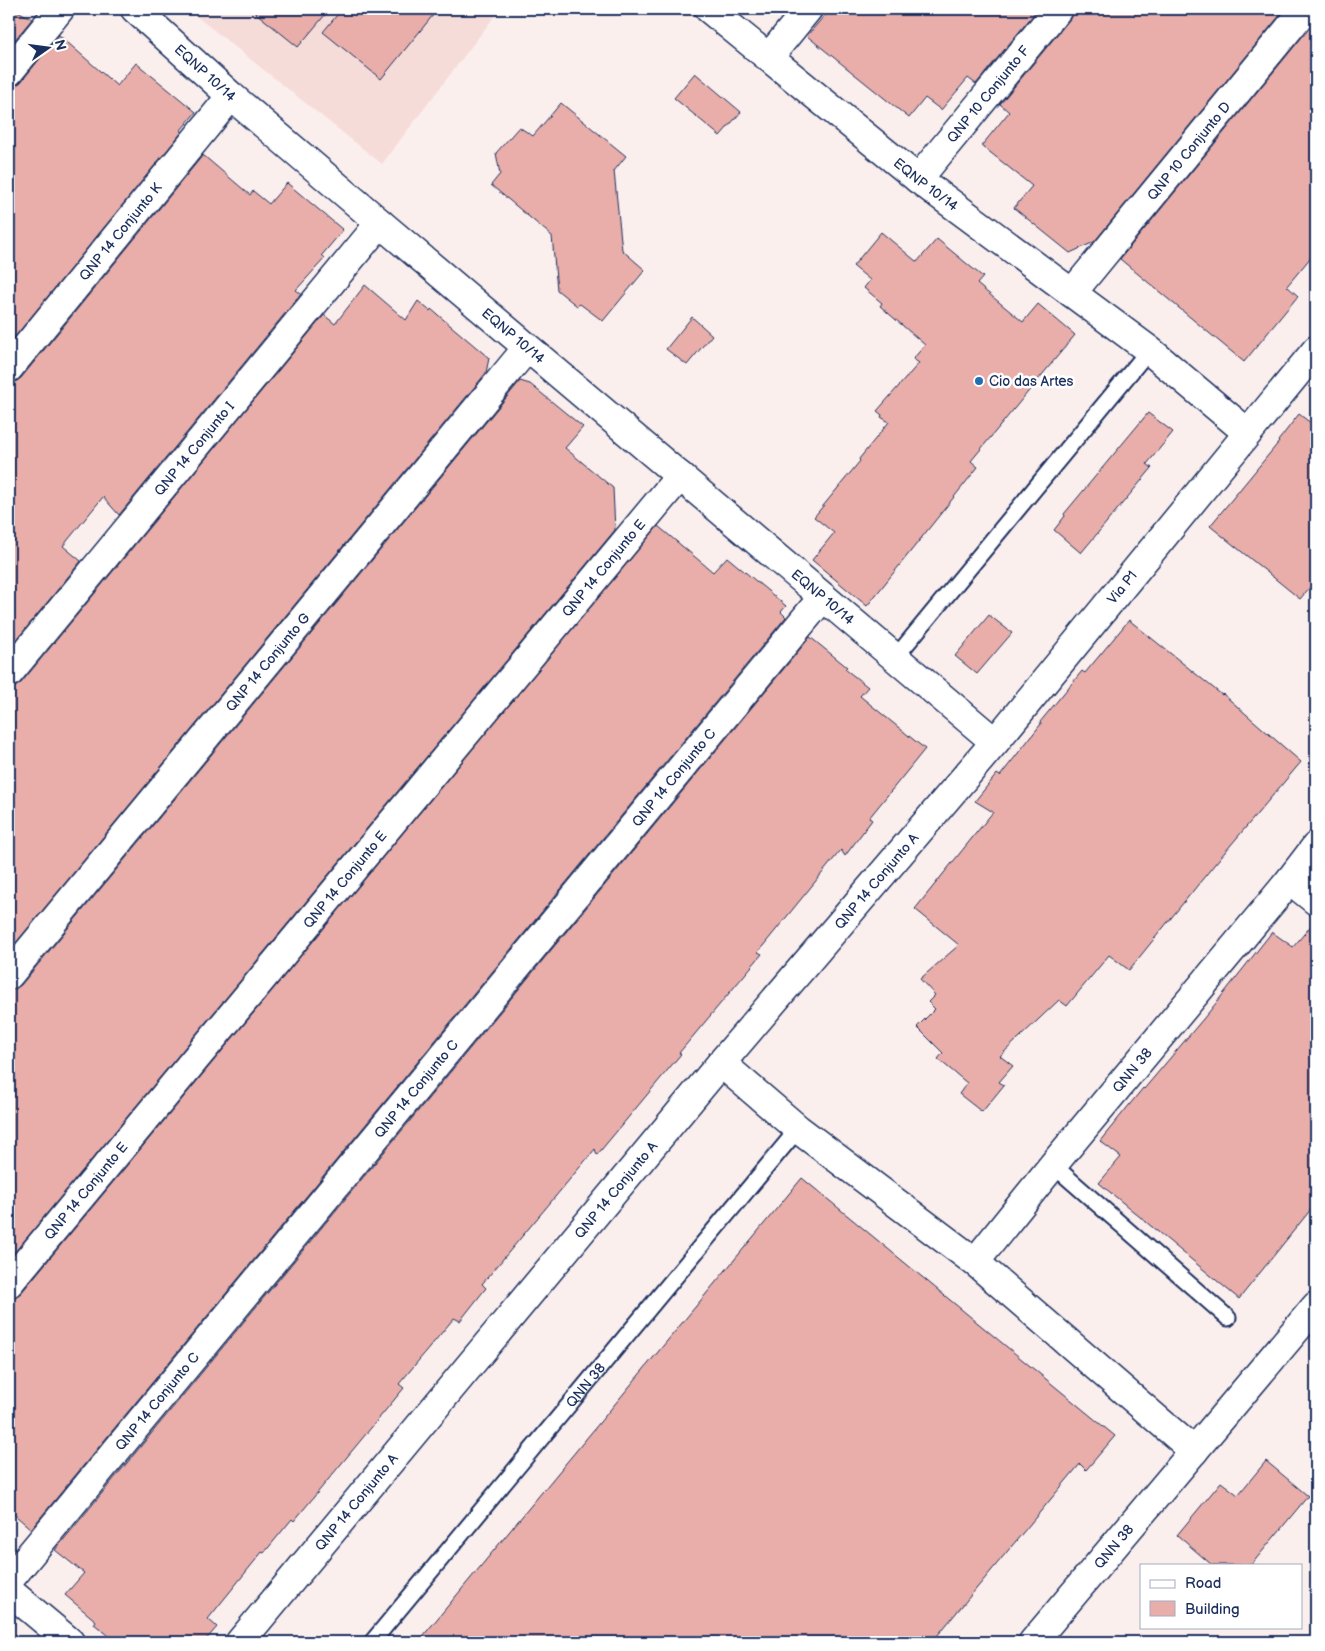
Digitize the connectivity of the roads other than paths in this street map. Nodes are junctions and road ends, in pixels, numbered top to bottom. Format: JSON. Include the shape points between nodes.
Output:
{"nodes":[{"id":1,"x":60,"y":9,"type":"edge"},
{"id":2,"x":135,"y":9,"type":"edge"},
{"id":3,"x":709,"y":9,"type":"edge"},
{"id":4,"x":808,"y":9,"type":"edge"},
{"id":5,"x":1058,"y":9,"type":"edge"},
{"id":6,"x":1305,"y":9,"type":"edge"},
{"id":7,"x":769,"y":57,"type":"junction"},
{"id":8,"x":9,"y":72,"type":"edge"},
{"id":9,"x":231,"y":96,"type":"junction"},
{"id":10,"x":918,"y":179,"type":"junction"},
{"id":11,"x":380,"y":223,"type":"junction"},
{"id":12,"x":1072,"y":292,"type":"junction"},
{"id":13,"x":527,"y":348,"type":"junction"},
{"id":14,"x":1149,"y":350,"type":"junction"},
{"id":15,"x":1316,"y":350,"type":"edge"},
{"id":16,"x":9,"y":368,"type":"edge"},
{"id":17,"x":1248,"y":433,"type":"junction"},
{"id":18,"x":680,"y":476,"type":"junction"},
{"id":19,"x":823,"y":597,"type":"junction"},
{"id":20,"x":895,"y":658,"type":"junction"},
{"id":21,"x":9,"y":673,"type":"edge"},
{"id":22,"x":995,"y":742,"type":"junction"},
{"id":23,"x":1316,"y":846,"type":"edge"},
{"id":24,"x":1290,"y":880,"type":"junction"},
{"id":25,"x":1316,"y":901,"type":"edge"},
{"id":26,"x":9,"y":975,"type":"edge"},
{"id":27,"x":721,"y":1063,"type":"junction"},
{"id":28,"x":798,"y":1129,"type":"junction"},
{"id":29,"x":1052,"y":1165,"type":"junction"},
{"id":30,"x":975,"y":1262,"type":"junction"},
{"id":31,"x":9,"y":1283,"type":"edge"},
{"id":32,"x":1316,"y":1306,"type":"edge"},
{"id":33,"x":1228,"y":1318,"type":"dead end"},
{"id":34,"x":1194,"y":1451,"type":"junction"},
{"id":35,"x":9,"y":1580,"type":"edge"},
{"id":36,"x":9,"y":1591,"type":"edge"},
{"id":37,"x":70,"y":1642,"type":"edge"},
{"id":38,"x":240,"y":1642,"type":"edge"},
{"id":39,"x":372,"y":1642,"type":"edge"},
{"id":40,"x":1033,"y":1642,"type":"edge"}],
"edges":[{"from":1,"to":8,"type":"street"},
{"from":2,"to":9,"type":"street","name":"EQNP 10/14"},
{"from":3,"to":7,"type":"street","name":"EQNP 10/14"},
{"from":4,"to":7,"type":"street"},
{"from":5,"to":10,"type":"street","name":"QNP 10 Conjunto F"},
{"from":6,"to":12,"type":"street","name":"QNP 10 Conjunto D"},
{"from":7,"to":10,"type":"street","name":"EQNP 10/14"},
{"from":9,"to":11,"type":"street","name":"EQNP 10/14"},
{"from":9,"to":16,"type":"street","name":"QNP 14 Conjunto K"},
{"from":10,"to":12,"type":"street","name":"EQNP 10/14"},
{"from":11,"to":13,"type":"street","name":"EQNP 10/14"},
{"from":11,"to":21,"type":"street","name":"QNP 14 Conjunto I"},
{"from":12,"to":14,"type":"street","name":"EQNP 10/14"},
{"from":13,"to":18,"type":"street","name":"EQNP 10/14"},
{"from":13,"to":26,"type":"street","name":"QNP 14 Conjunto G"},
{"from":14,"to":17,"type":"street","name":"EQNP 10/14"},
{"from":14,"to":20,"type":"lane"},
{"from":15,"to":17,"type":"street","name":"Via P1"},
{"from":17,"to":22,"type":"street","name":"Via P1"},
{"from":18,"to":19,"type":"street","name":"EQNP 10/14"},
{"from":18,"to":31,"type":"street","name":"QNP 14 Conjunto E"},
{"from":19,"to":20,"type":"street","name":"EQNP 10/14"},
{"from":19,"to":35,"type":"street","name":"QNP 14 Conjunto C"},
{"from":20,"to":22,"type":"street","name":"EQNP 10/14"},
{"from":22,"to":27,"type":"street","name":"QNP 14 Conjunto A"},
{"from":23,"to":24,"type":"street","name":"QNN 38"},
{"from":24,"to":25,"type":"street"},
{"from":24,"to":29,"type":"street","name":"QNN 38"},
{"from":27,"to":28,"type":"street"},
{"from":27,"to":38,"type":"street","name":"QNP 14 Conjunto A"},
{"from":28,"to":30,"type":"street"},
{"from":28,"to":39,"type":"lane","name":"QNN 38"},
{"from":29,"to":30,"type":"street","name":"QNN 38"},
{"from":29,"to":33,"type":"lane"},
{"from":30,"to":34,"type":"street"},
{"from":32,"to":34,"type":"street","name":"QNN 38"},
{"from":34,"to":40,"type":"street","name":"QNN 38"},
{"from":36,"to":37,"type":"street"}]}
